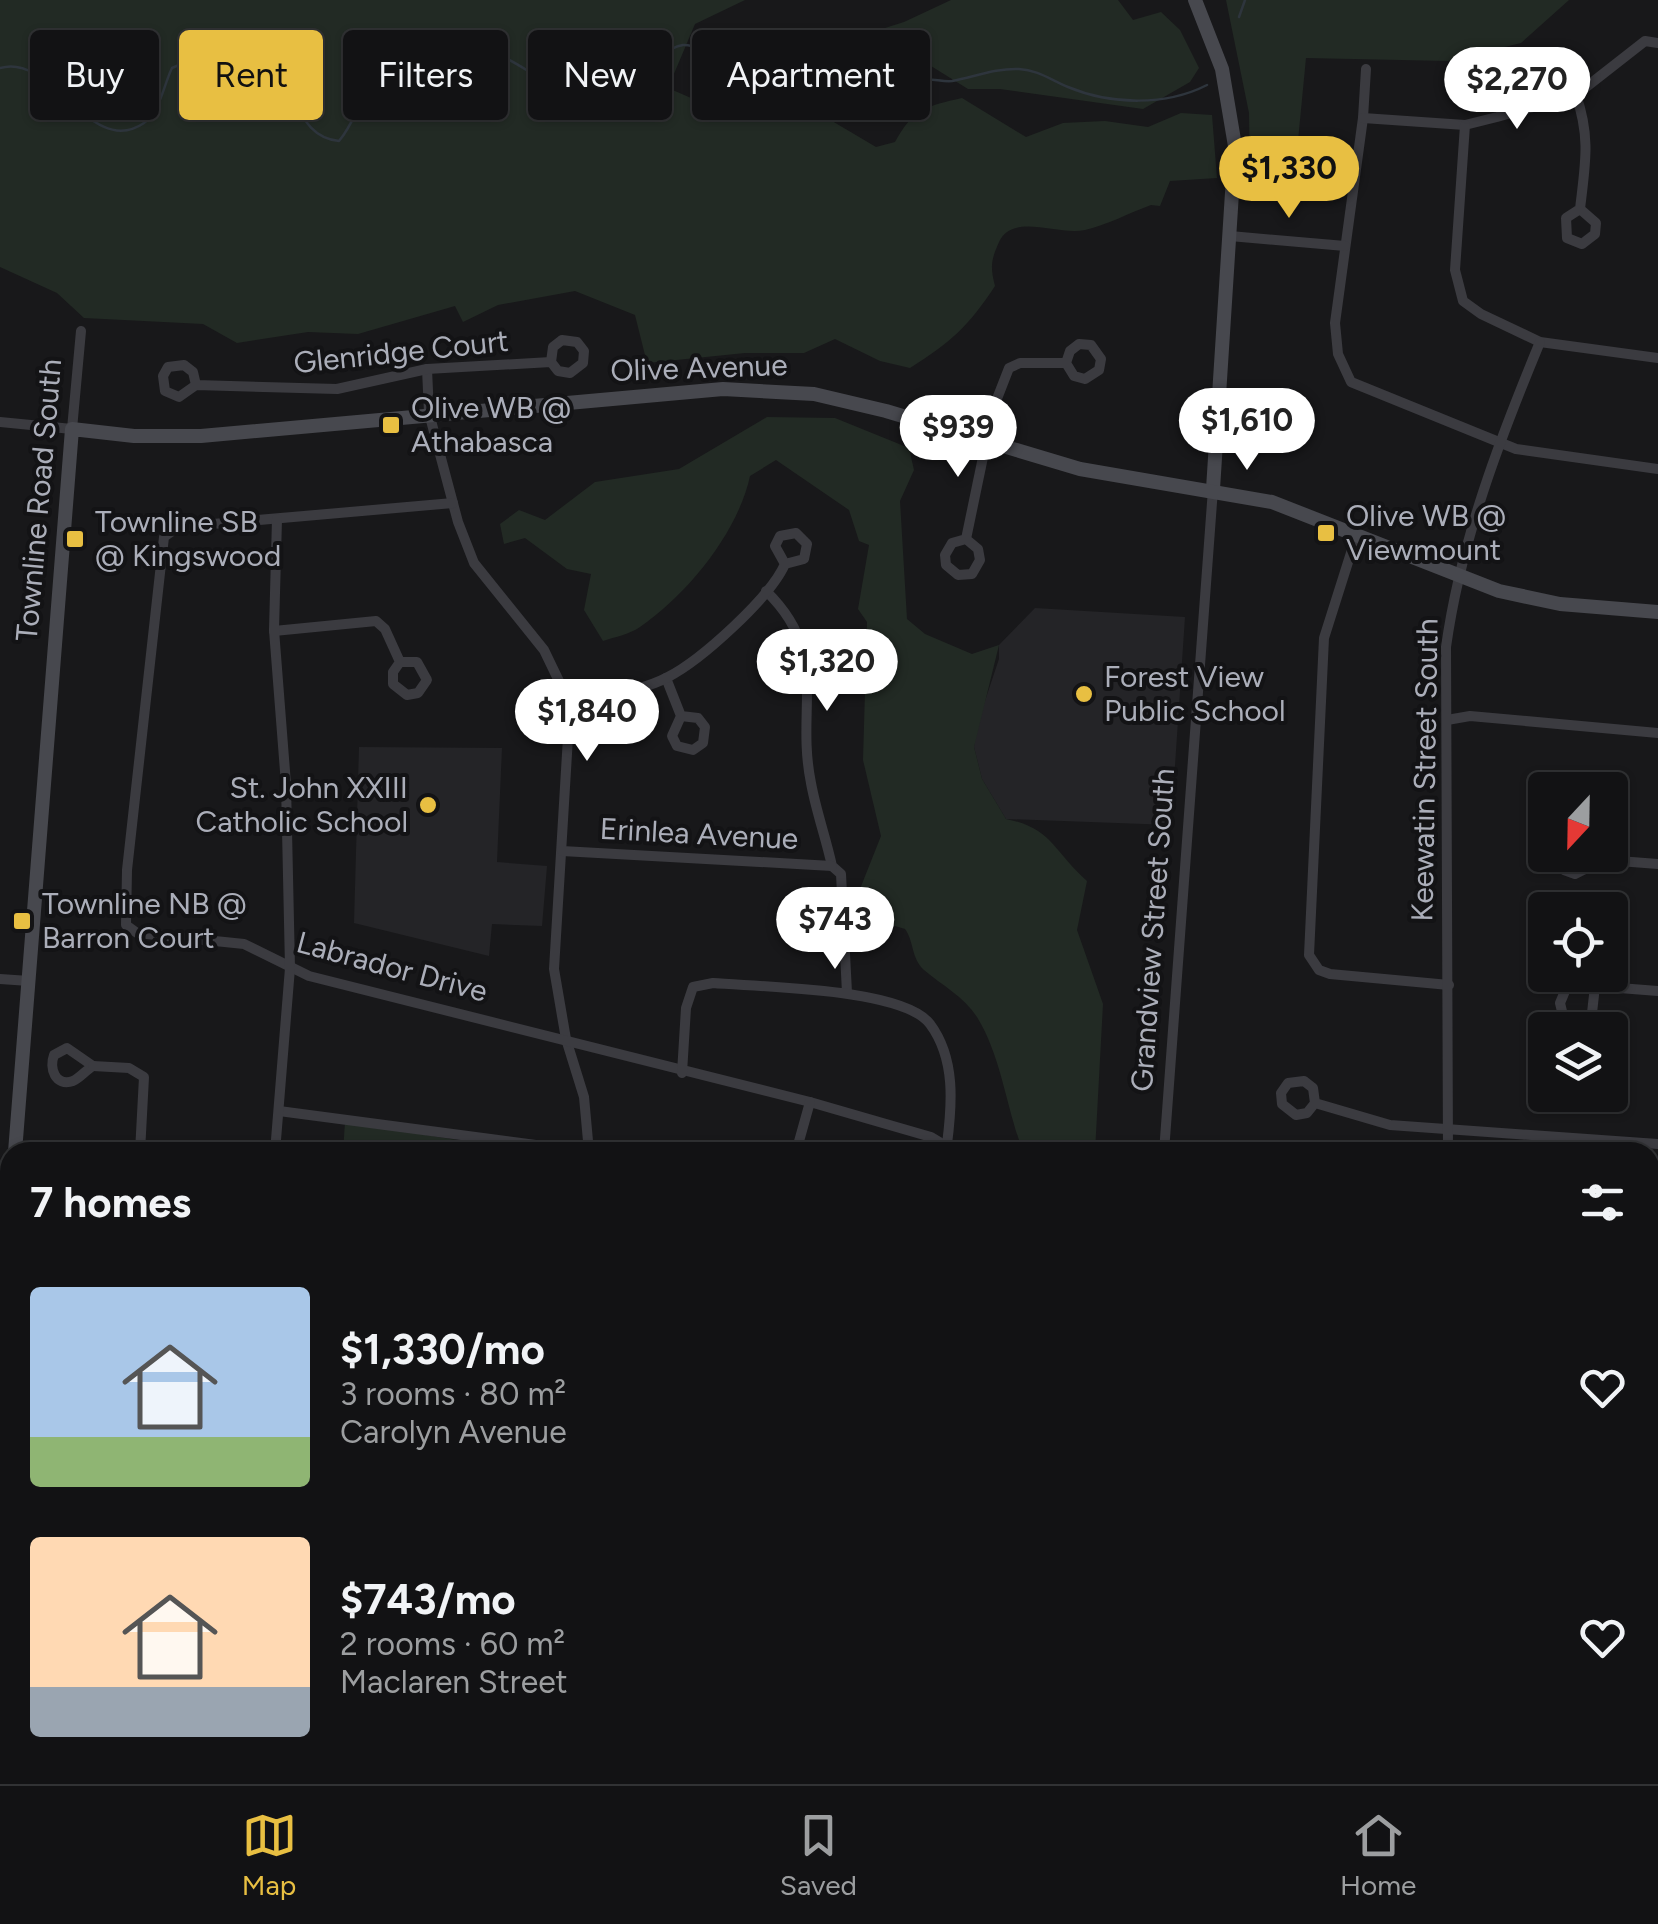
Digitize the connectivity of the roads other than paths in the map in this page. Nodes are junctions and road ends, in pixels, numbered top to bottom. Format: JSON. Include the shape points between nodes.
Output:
{"nodes":[{"id":1,"x":1195,"y":0,"type":"edge"},
{"id":2,"x":1658,"y":44,"type":"edge"},
{"id":3,"x":1366,"y":69,"type":"dead end"},
{"id":4,"x":1576,"y":95,"type":"junction"},
{"id":5,"x":1363,"y":118,"type":"junction"},
{"id":6,"x":1465,"y":124,"type":"junction"},
{"id":7,"x":1580,"y":209,"type":"dead end"},
{"id":8,"x":1230,"y":236,"type":"junction"},
{"id":9,"x":1344,"y":246,"type":"junction"},
{"id":10,"x":81,"y":330,"type":"dead end"},
{"id":11,"x":1540,"y":342,"type":"junction"},
{"id":12,"x":1658,"y":358,"type":"edge"},
{"id":13,"x":551,"y":362,"type":"dead end"},
{"id":14,"x":1066,"y":363,"type":"dead end"},
{"id":15,"x":427,"y":368,"type":"junction"},
{"id":16,"x":196,"y":385,"type":"dead end"},
{"id":17,"x":429,"y":413,"type":"junction"},
{"id":18,"x":0,"y":422,"type":"edge"},
{"id":19,"x":72,"y":428,"type":"junction"},
{"id":20,"x":987,"y":442,"type":"junction"},
{"id":21,"x":1499,"y":442,"type":"junction"},
{"id":22,"x":1658,"y":469,"type":"edge"},
{"id":23,"x":1212,"y":489,"type":"junction"},
{"id":24,"x":454,"y":503,"type":"junction"},
{"id":25,"x":277,"y":519,"type":"junction"},
{"id":26,"x":1356,"y":537,"type":"junction"},
{"id":27,"x":966,"y":539,"type":"dead end"},
{"id":28,"x":785,"y":564,"type":"dead end"},
{"id":29,"x":1458,"y":578,"type":"junction"},
{"id":30,"x":766,"y":591,"type":"junction"},
{"id":31,"x":1658,"y":612,"type":"edge"},
{"id":32,"x":274,"y":631,"type":"junction"},
{"id":33,"x":400,"y":662,"type":"dead end"},
{"id":34,"x":666,"y":678,"type":"junction"},
{"id":35,"x":570,"y":704,"type":"junction"},
{"id":36,"x":681,"y":716,"type":"dead end"},
{"id":37,"x":1446,"y":720,"type":"junction"},
{"id":38,"x":1658,"y":733,"type":"edge"},
{"id":39,"x":562,"y":851,"type":"junction"},
{"id":40,"x":1628,"y":861,"type":"edge"},
{"id":41,"x":1658,"y":864,"type":"edge"},
{"id":42,"x":832,"y":866,"type":"junction"},
{"id":43,"x":290,"y":968,"type":"junction"},
{"id":44,"x":0,"y":979,"type":"edge"},
{"id":45,"x":29,"y":981,"type":"junction"},
{"id":46,"x":1449,"y":985,"type":"junction"},
{"id":47,"x":1595,"y":986,"type":"joint"},
{"id":48,"x":1628,"y":989,"type":"edge"},
{"id":49,"x":1658,"y":991,"type":"edge"},
{"id":50,"x":847,"y":993,"type":"junction"},
{"id":51,"x":566,"y":1039,"type":"junction"},
{"id":52,"x":92,"y":1066,"type":"dead end"},
{"id":53,"x":682,"y":1073,"type":"junction"},
{"id":54,"x":810,"y":1102,"type":"junction"},
{"id":55,"x":1315,"y":1104,"type":"dead end"},
{"id":56,"x":279,"y":1110,"type":"junction"},
{"id":57,"x":1448,"y":1130,"type":"junction"},
{"id":58,"x":16,"y":1142,"type":"edge"},
{"id":59,"x":141,"y":1142,"type":"edge"},
{"id":60,"x":277,"y":1142,"type":"edge"},
{"id":61,"x":514,"y":1142,"type":"edge"},
{"id":62,"x":587,"y":1142,"type":"edge"},
{"id":63,"x":799,"y":1142,"type":"edge"},
{"id":64,"x":933,"y":1142,"type":"edge"},
{"id":65,"x":952,"y":1142,"type":"edge"},
{"id":66,"x":1165,"y":1142,"type":"edge"},
{"id":67,"x":1448,"y":1142,"type":"edge"},
{"id":68,"x":1628,"y":1142,"type":"edge"}],
"edges":[{"from":1,"to":8,"type":"main road","name":"Grandview Street South","via":[[1231,111]]},
{"from":2,"to":4,"type":"street","via":[[1645,41]]},
{"from":3,"to":5,"type":"street"},
{"from":4,"to":6,"type":"street"},
{"from":4,"to":7,"type":"street","via":[[1587,126]]},
{"from":5,"to":6,"type":"street"},
{"from":5,"to":9,"type":"street"},
{"from":6,"to":11,"type":"street","via":[[1455,270],[1463,301]]},
{"from":8,"to":9,"type":"street"},
{"from":8,"to":23,"type":"main road","name":"Grandview Street South"},
{"from":9,"to":21,"type":"street","via":[[1334,324],[1351,382]]},
{"from":10,"to":19,"type":"street","name":"Townline Road South"},
{"from":11,"to":12,"type":"street"},
{"from":11,"to":21,"type":"street","name":"Keewatin Street South"},
{"from":13,"to":15,"type":"street","name":"Glenridge Court"},
{"from":14,"to":20,"type":"street","via":[[1008,368]]},
{"from":15,"to":16,"type":"street","name":"Glenridge Court","via":[[338,389]]},
{"from":15,"to":17,"type":"street"},
{"from":17,"to":19,"type":"main road","name":"Olive Avenue","via":[[201,436]]},
{"from":17,"to":20,"type":"main road","name":"Olive Avenue","via":[[754,388],[853,401]]},
{"from":17,"to":24,"type":"street"},
{"from":18,"to":19,"type":"street"},
{"from":19,"to":45,"type":"main road","name":"Townline Road South"},
{"from":20,"to":23,"type":"main road","name":"Olive Avenue","via":[[1099,473]]},
{"from":20,"to":27,"type":"street"},
{"from":21,"to":22,"type":"street","via":[[1568,460]]},
{"from":21,"to":29,"type":"street","name":"Keewatin Street South"},
{"from":23,"to":26,"type":"main road","name":"Olive Avenue","via":[[1272,502]]},
{"from":23,"to":66,"type":"street","name":"Grandview Street South"},
{"from":24,"to":25,"type":"street","name":"Labrador Drive"},
{"from":24,"to":35,"type":"street","via":[[474,563],[544,650]]},
{"from":25,"to":32,"type":"street"},
{"from":25,"to":43,"type":"street","name":"Labrador Drive","via":[[178,527],[164,537],[126,925],[138,933],[244,944]]},
{"from":26,"to":29,"type":"main road","name":"Olive Avenue"},
{"from":26,"to":46,"type":"street","via":[[1324,638],[1309,955],[1318,970],[1330,974]]},
{"from":28,"to":30,"type":"street"},
{"from":29,"to":31,"type":"main road","name":"Olive Avenue","via":[[1543,601]]},
{"from":29,"to":37,"type":"street","name":"Keewatin Street South","via":[[1446,647]]},
{"from":30,"to":34,"type":"street"},
{"from":30,"to":42,"type":"street","via":[[801,636],[810,782]]},
{"from":32,"to":33,"type":"street","via":[[376,621]]},
{"from":32,"to":43,"type":"street"},
{"from":34,"to":35,"type":"street"},
{"from":34,"to":36,"type":"street"},
{"from":35,"to":39,"type":"street"},
{"from":37,"to":38,"type":"street","via":[[1470,716]]},
{"from":37,"to":46,"type":"street","name":"Keewatin Street South"},
{"from":39,"to":42,"type":"street","name":"Erinlea Avenue"},
{"from":39,"to":51,"type":"street","via":[[554,969]]},
{"from":40,"to":41,"type":"street"},
{"from":42,"to":50,"type":"street","via":[[841,874]]},
{"from":43,"to":51,"type":"street","name":"Labrador Drive"},
{"from":43,"to":56,"type":"street"},
{"from":44,"to":45,"type":"street"},
{"from":45,"to":58,"type":"main road","name":"Townline Road South"},
{"from":46,"to":57,"type":"street","name":"Keewatin Street South"},
{"from":47,"to":47,"type":"street","via":[[1576,982],[1564,988],[1565,1024],[1580,1028],[1592,1022]]},
{"from":48,"to":49,"type":"street"},
{"from":50,"to":53,"type":"street","via":[[713,982],[693,987]]},
{"from":50,"to":65,"type":"street","via":[[886,1000],[929,1022],[948,1064]]},
{"from":51,"to":53,"type":"street","name":"Labrador Drive"},
{"from":51,"to":62,"type":"street","via":[[584,1097]]},
{"from":52,"to":59,"type":"street","via":[[129,1068],[144,1078]]},
{"from":53,"to":54,"type":"street","name":"Labrador Drive"},
{"from":54,"to":63,"type":"street"},
{"from":54,"to":64,"type":"street","name":"Labrador Drive"},
{"from":55,"to":57,"type":"street","via":[[1390,1125]]},
{"from":56,"to":60,"type":"street"},
{"from":56,"to":61,"type":"street"},
{"from":57,"to":67,"type":"street","name":"Keewatin Street South"},
{"from":57,"to":68,"type":"street"}]}
